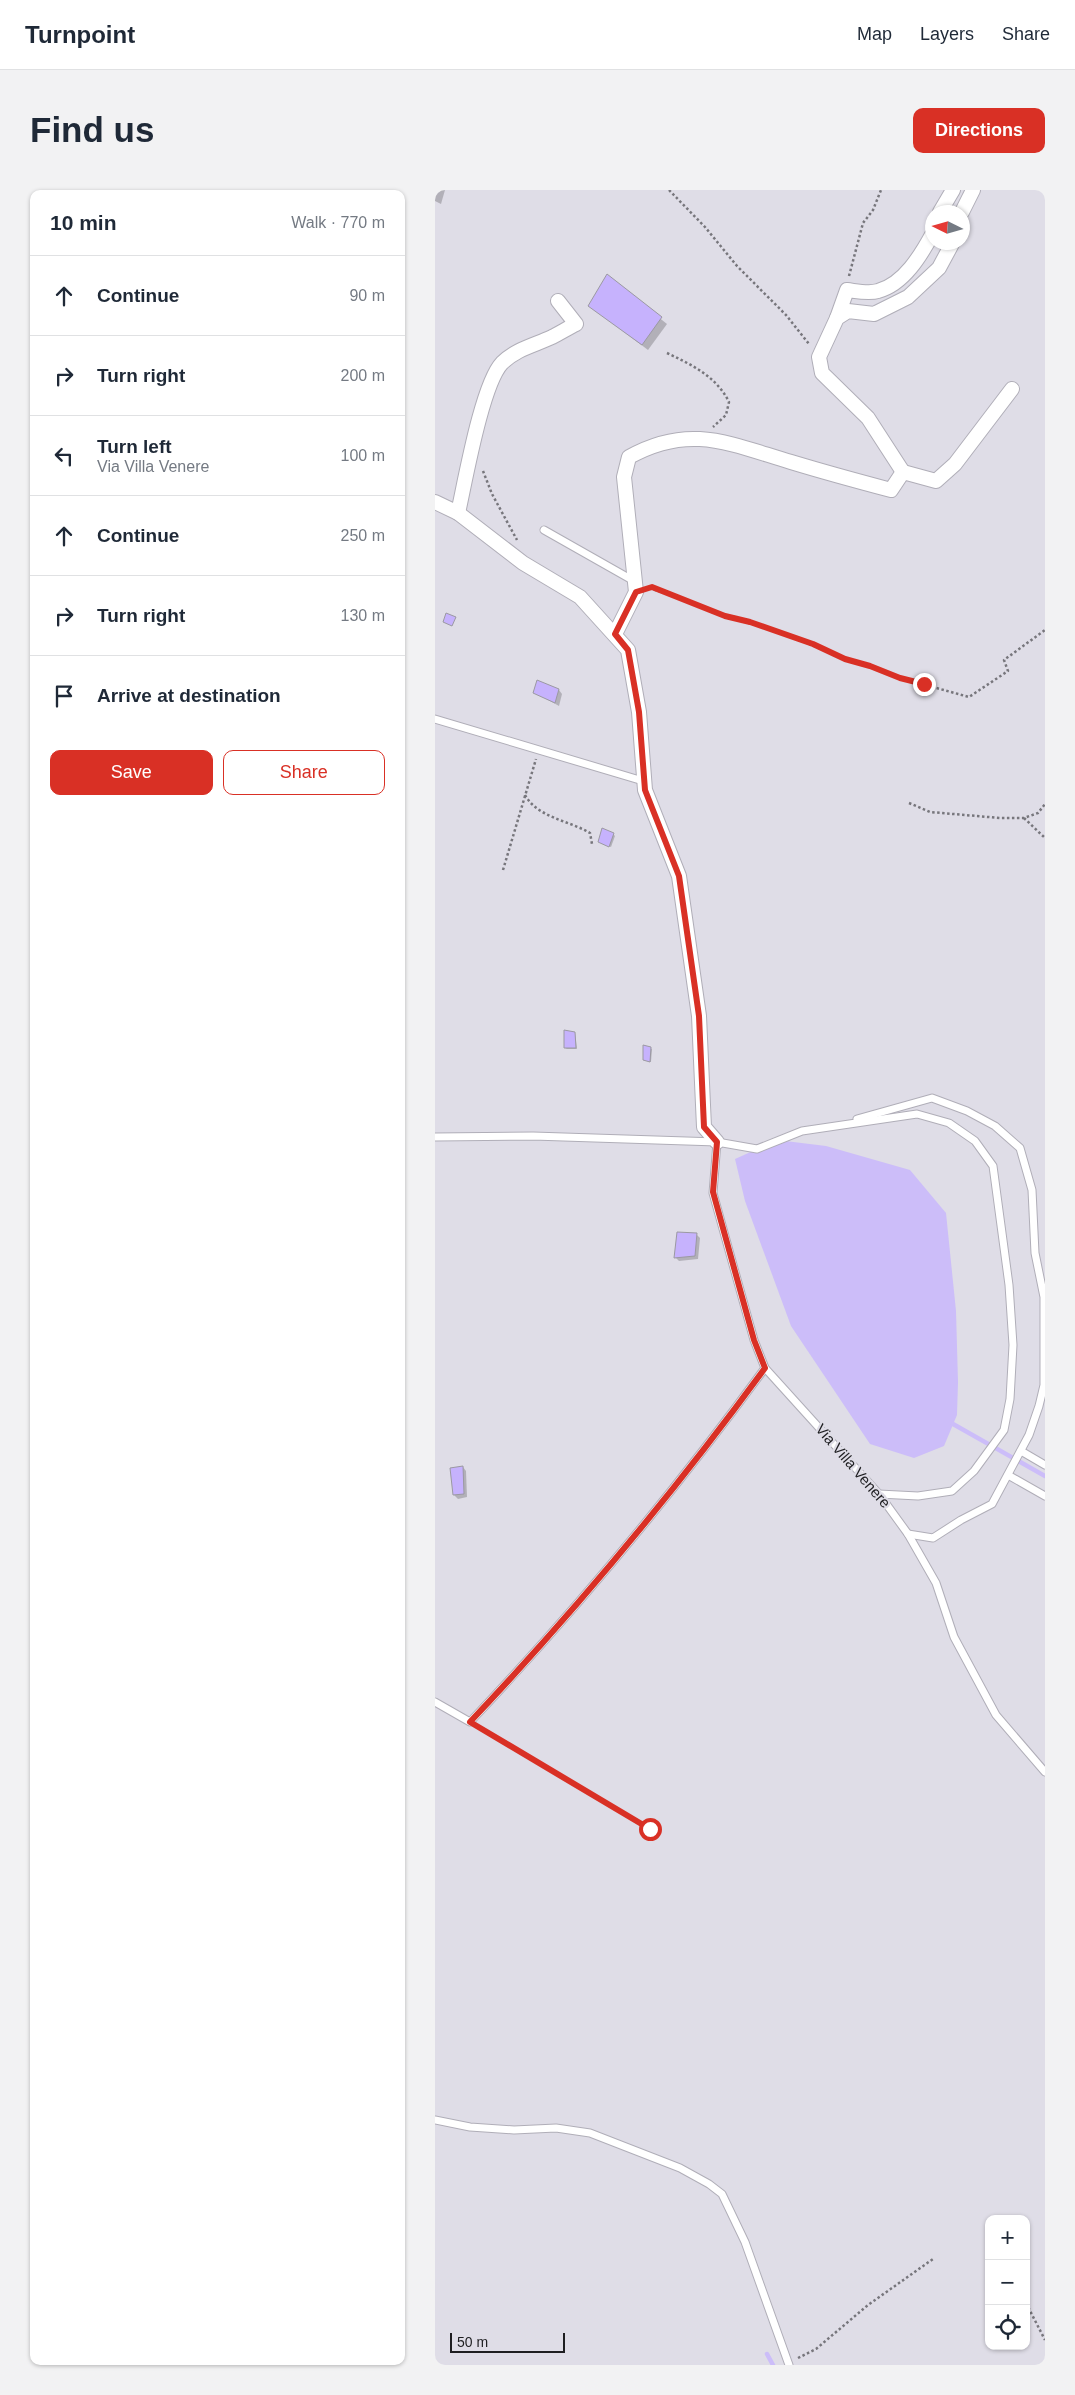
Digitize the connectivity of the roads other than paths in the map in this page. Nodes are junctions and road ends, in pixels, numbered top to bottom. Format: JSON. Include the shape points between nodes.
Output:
{"nodes":[{"id":1,"x":953,"y":190,"type":"edge"},
{"id":2,"x":973,"y":190,"type":"edge"},
{"id":3,"x":944,"y":205,"type":"edge"},
{"id":4,"x":966,"y":205,"type":"edge"},
{"id":5,"x":925,"y":247,"type":"edge"},
{"id":6,"x":949,"y":250,"type":"edge"},
{"id":7,"x":558,"y":301,"type":"dead end"},
{"id":8,"x":837,"y":318,"type":"junction"},
{"id":9,"x":1012,"y":389,"type":"dead end"},
{"id":10,"x":903,"y":472,"type":"junction"},
{"id":11,"x":435,"y":502,"type":"edge"},
{"id":12,"x":458,"y":514,"type":"junction"},
{"id":13,"x":544,"y":530,"type":"dead end"},
{"id":14,"x":635,"y":586,"type":"junction"},
{"id":15,"x":615,"y":634,"type":"junction"},
{"id":16,"x":435,"y":719,"type":"edge"},
{"id":17,"x":643,"y":780,"type":"junction"},
{"id":18,"x":840,"y":1125,"type":"junction"},
{"id":19,"x":435,"y":1137,"type":"edge"},
{"id":20,"x":717,"y":1142,"type":"junction"},
{"id":21,"x":765,"y":1368,"type":"junction"},
{"id":22,"x":1020,"y":1452,"type":"junction"},
{"id":23,"x":1045,"y":1465,"type":"edge"},
{"id":24,"x":1008,"y":1475,"type":"junction"},
{"id":25,"x":879,"y":1494,"type":"junction"},
{"id":26,"x":1045,"y":1496,"type":"edge"},
{"id":27,"x":908,"y":1534,"type":"junction"},
{"id":28,"x":435,"y":1702,"type":"edge"},
{"id":29,"x":1045,"y":1772,"type":"edge"},
{"id":30,"x":435,"y":2120,"type":"edge"},
{"id":31,"x":788,"y":2364,"type":"edge"}],
"edges":[{"from":1,"to":3,"type":"street"},
{"from":2,"to":4,"type":"street"},
{"from":5,"to":8,"type":"street","via":[[918,260],[896,283],[877,292],[847,290]]},
{"from":6,"to":8,"type":"street","via":[[939,268],[907,297],[875,314],[848,311]]},
{"from":7,"to":12,"type":"street","via":[[576,324],[513,354],[501,364],[479,419]]},
{"from":8,"to":10,"type":"street","via":[[819,357],[822,373],[868,418]]},
{"from":9,"to":10,"type":"street","via":[[955,464],[936,481]]},
{"from":10,"to":14,"type":"street","via":[[891,490],[704,438],[666,441],[643,449],[629,457],[624,477]]},
{"from":11,"to":12,"type":"street"},
{"from":12,"to":15,"type":"street","via":[[523,563],[580,596]]},
{"from":13,"to":14,"type":"lane"},
{"from":14,"to":15,"type":"street"},
{"from":15,"to":17,"type":"street","via":[[628,650],[639,712]]},
{"from":16,"to":17,"type":"lane"},
{"from":17,"to":20,"type":"street","via":[[679,876],[699,1016],[704,1127]]},
{"from":18,"to":20,"type":"lane","via":[[802,1131],[757,1149]]},
{"from":18,"to":22,"type":"lane","via":[[932,1098],[995,1126],[1020,1148],[1032,1190],[1035,1253],[1044,1297],[1045,1358],[1039,1406]]},
{"from":18,"to":25,"type":"lane","via":[[917,1114],[949,1123],[975,1141],[993,1166],[1009,1285],[1013,1344],[1005,1430],[974,1471],[952,1491],[918,1496]]},
{"from":19,"to":20,"type":"lane","via":[[533,1136]]},
{"from":20,"to":21,"type":"lane","name":"Via Villa Venere","via":[[713,1192],[754,1340]]},
{"from":21,"to":25,"type":"lane","name":"Via Villa Venere"},
{"from":21,"to":28,"type":"lane","via":[[627,1543],[523,1666],[470,1722]]},
{"from":22,"to":23,"type":"lane"},
{"from":22,"to":24,"type":"lane"},
{"from":24,"to":26,"type":"lane"},
{"from":24,"to":27,"type":"lane","via":[[992,1504],[933,1538]]},
{"from":25,"to":27,"type":"lane","name":"Via Villa Venere"},
{"from":27,"to":29,"type":"lane","name":"Via Villa Venere","via":[[936,1583],[954,1637],[996,1715]]},
{"from":30,"to":31,"type":"lane","via":[[470,2127],[556,2128],[590,2133],[680,2168],[709,2184],[721,2194],[745,2242]]}]}
